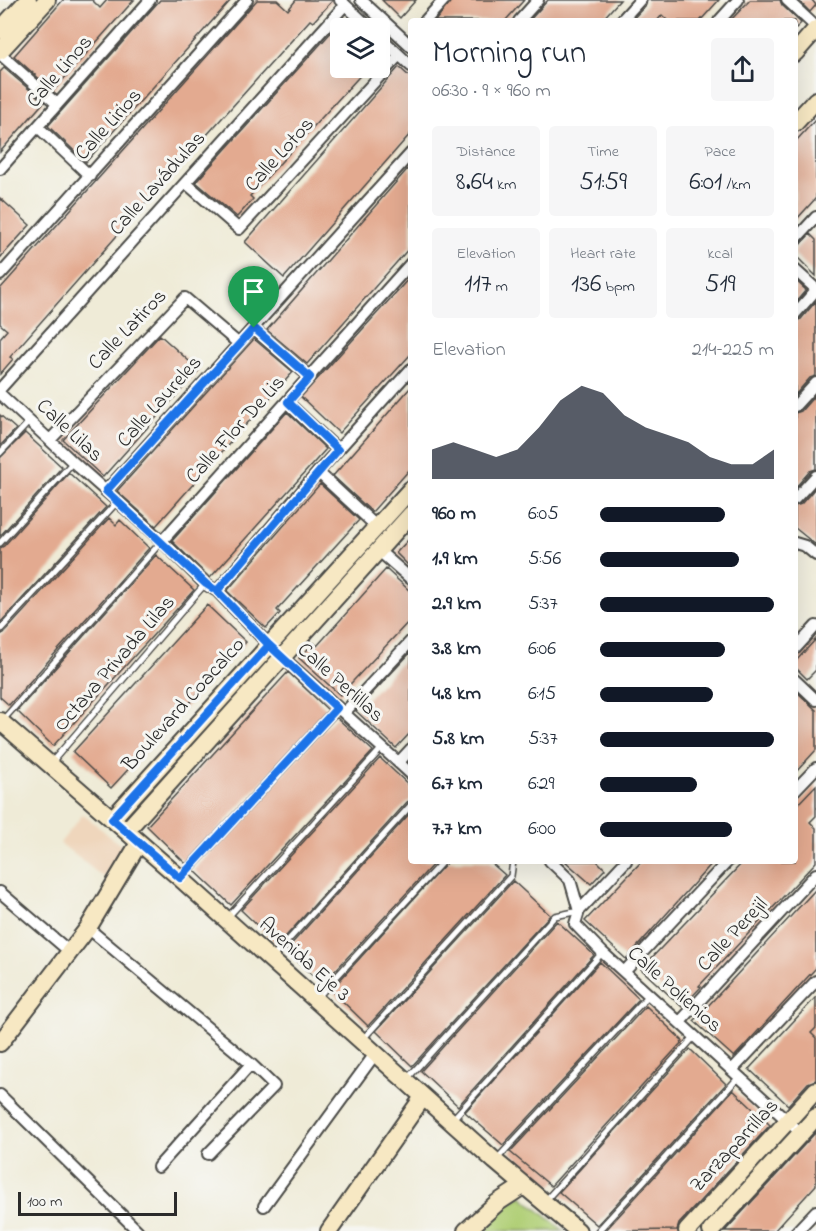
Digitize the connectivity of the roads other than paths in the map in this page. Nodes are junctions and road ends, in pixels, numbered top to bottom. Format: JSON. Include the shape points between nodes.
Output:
{"nodes":[{"id":1,"x":28,"y":0,"type":"edge"},
{"id":2,"x":47,"y":0,"type":"edge"},
{"id":3,"x":150,"y":0,"type":"edge"},
{"id":4,"x":247,"y":0,"type":"edge"},
{"id":5,"x":360,"y":0,"type":"edge"},
{"id":6,"x":444,"y":0,"type":"edge"},
{"id":7,"x":538,"y":0,"type":"edge"},
{"id":8,"x":640,"y":0,"type":"edge"},
{"id":9,"x":738,"y":0,"type":"edge"},
{"id":10,"x":787,"y":0,"type":"edge"},
{"id":11,"x":345,"y":5,"type":"edge"},
{"id":12,"x":359,"y":18,"type":"edge"},
{"id":13,"x":428,"y":18,"type":"edge"},
{"id":14,"x":522,"y":18,"type":"edge"},
{"id":15,"x":624,"y":18,"type":"edge"},
{"id":16,"x":721,"y":18,"type":"edge"},
{"id":17,"x":816,"y":28,"type":"edge"},
{"id":18,"x":0,"y":30,"type":"edge"},
{"id":19,"x":408,"y":40,"type":"edge"},
{"id":20,"x":390,"y":46,"type":"edge"},
{"id":21,"x":798,"y":49,"type":"edge"},
{"id":22,"x":0,"y":52,"type":"edge"},
{"id":23,"x":399,"y":55,"type":"junction"},
{"id":24,"x":408,"y":63,"type":"edge"},
{"id":25,"x":816,"y":100,"type":"edge"},
{"id":26,"x":57,"y":104,"type":"junction"},
{"id":27,"x":798,"y":120,"type":"edge"},
{"id":28,"x":38,"y":127,"type":"junction"},
{"id":29,"x":408,"y":156,"type":"edge"},
{"id":30,"x":0,"y":169,"type":"edge"},
{"id":31,"x":90,"y":176,"type":"junction"},
{"id":32,"x":186,"y":183,"type":"junction"},
{"id":33,"x":816,"y":217,"type":"edge"},
{"id":34,"x":798,"y":237,"type":"edge"},
{"id":35,"x":408,"y":266,"type":"edge"},
{"id":36,"x":798,"y":273,"type":"edge"},
{"id":37,"x":0,"y":275,"type":"edge"},
{"id":38,"x":816,"y":290,"type":"edge"},
{"id":39,"x":798,"y":311,"type":"edge"},
{"id":40,"x":254,"y":328,"type":"junction"},
{"id":41,"x":239,"y":344,"type":"junction"},
{"id":42,"x":408,"y":372,"type":"edge"},
{"id":43,"x":310,"y":377,"type":"junction"},
{"id":44,"x":816,"y":382,"type":"edge"},
{"id":45,"x":0,"y":388,"type":"edge"},
{"id":46,"x":0,"y":394,"type":"edge"},
{"id":47,"x":288,"y":402,"type":"junction"},
{"id":48,"x":798,"y":403,"type":"edge"},
{"id":49,"x":30,"y":421,"type":"junction"},
{"id":50,"x":51,"y":440,"type":"junction"},
{"id":51,"x":338,"y":450,"type":"junction"},
{"id":52,"x":0,"y":453,"type":"edge"},
{"id":53,"x":73,"y":462,"type":"junction"},
{"id":54,"x":318,"y":472,"type":"junction"},
{"id":55,"x":816,"y":476,"type":"edge"},
{"id":56,"x":106,"y":491,"type":"junction"},
{"id":57,"x":408,"y":492,"type":"edge"},
{"id":58,"x":798,"y":496,"type":"edge"},
{"id":59,"x":117,"y":502,"type":"junction"},
{"id":60,"x":408,"y":517,"type":"edge"},
{"id":61,"x":377,"y":527,"type":"junction"},
{"id":62,"x":162,"y":541,"type":"junction"},
{"id":63,"x":0,"y":543,"type":"edge"},
{"id":64,"x":798,"y":544,"type":"edge"},
{"id":65,"x":378,"y":550,"type":"junction"},
{"id":66,"x":816,"y":555,"type":"edge"},
{"id":67,"x":408,"y":576,"type":"edge"},
{"id":68,"x":206,"y":584,"type":"junction"},
{"id":69,"x":217,"y":591,"type":"junction"},
{"id":70,"x":816,"y":626,"type":"edge"},
{"id":71,"x":0,"y":630,"type":"edge"},
{"id":72,"x":408,"y":644,"type":"edge"},
{"id":73,"x":269,"y":645,"type":"junction"},
{"id":74,"x":798,"y":646,"type":"edge"},
{"id":75,"x":282,"y":656,"type":"junction"},
{"id":76,"x":798,"y":683,"type":"edge"},
{"id":77,"x":816,"y":700,"type":"edge"},
{"id":78,"x":341,"y":711,"type":"junction"},
{"id":79,"x":0,"y":722,"type":"edge"},
{"id":80,"x":383,"y":747,"type":"junction"},
{"id":81,"x":408,"y":752,"type":"edge"},
{"id":82,"x":399,"y":762,"type":"junction"},
{"id":83,"x":50,"y":765,"type":"junction"},
{"id":84,"x":816,"y":768,"type":"edge"},
{"id":85,"x":408,"y":771,"type":"edge"},
{"id":86,"x":798,"y":787,"type":"edge"},
{"id":87,"x":408,"y":808,"type":"edge"},
{"id":88,"x":112,"y":819,"type":"junction"},
{"id":89,"x":126,"y":831,"type":"junction"},
{"id":90,"x":139,"y":843,"type":"junction"},
{"id":91,"x":440,"y":864,"type":"edge"},
{"id":92,"x":513,"y":864,"type":"edge"},
{"id":93,"x":553,"y":864,"type":"edge"},
{"id":94,"x":623,"y":864,"type":"edge"},
{"id":95,"x":725,"y":864,"type":"edge"},
{"id":96,"x":816,"y":874,"type":"edge"},
{"id":97,"x":180,"y":878,"type":"junction"},
{"id":98,"x":0,"y":892,"type":"edge"},
{"id":99,"x":579,"y":911,"type":"junction"},
{"id":100,"x":226,"y":920,"type":"junction"},
{"id":101,"x":88,"y":928,"type":"junction"},
{"id":102,"x":70,"y":952,"type":"junction"},
{"id":103,"x":603,"y":953,"type":"junction"},
{"id":104,"x":271,"y":959,"type":"junction"},
{"id":105,"x":625,"y":971,"type":"junction"},
{"id":106,"x":816,"y":981,"type":"edge"},
{"id":107,"x":650,"y":995,"type":"junction"},
{"id":108,"x":315,"y":1000,"type":"junction"},
{"id":109,"x":680,"y":1022,"type":"junction"},
{"id":110,"x":695,"y":1036,"type":"junction"},
{"id":111,"x":361,"y":1041,"type":"junction"},
{"id":112,"x":0,"y":1043,"type":"edge"},
{"id":113,"x":375,"y":1054,"type":"junction"},
{"id":114,"x":251,"y":1064,"type":"junction"},
{"id":115,"x":736,"y":1073,"type":"junction"},
{"id":116,"x":405,"y":1081,"type":"junction"},
{"id":117,"x":816,"y":1090,"type":"edge"},
{"id":118,"x":0,"y":1095,"type":"edge"},
{"id":119,"x":423,"y":1097,"type":"junction"},
{"id":120,"x":816,"y":1117,"type":"edge"},
{"id":121,"x":789,"y":1120,"type":"junction"},
{"id":122,"x":451,"y":1122,"type":"junction"},
{"id":123,"x":801,"y":1132,"type":"junction"},
{"id":124,"x":208,"y":1154,"type":"dead end"},
{"id":125,"x":495,"y":1161,"type":"junction"},
{"id":126,"x":158,"y":1167,"type":"dead end"},
{"id":127,"x":523,"y":1186,"type":"junction"},
{"id":128,"x":544,"y":1202,"type":"junction"},
{"id":129,"x":264,"y":1206,"type":"dead end"},
{"id":130,"x":816,"y":1211,"type":"edge"},
{"id":131,"x":138,"y":1231,"type":"edge"},
{"id":132,"x":329,"y":1231,"type":"edge"},
{"id":133,"x":466,"y":1231,"type":"edge"},
{"id":134,"x":578,"y":1231,"type":"edge"},
{"id":135,"x":598,"y":1231,"type":"edge"},
{"id":136,"x":687,"y":1231,"type":"edge"},
{"id":137,"x":711,"y":1231,"type":"edge"},
{"id":138,"x":797,"y":1231,"type":"edge"}],
"edges":[{"from":1,"to":18,"type":"street"},
{"from":2,"to":22,"type":"street"},
{"from":3,"to":26,"type":"street","name":"Calle Linos"},
{"from":4,"to":31,"type":"street","name":"Calle Lirios"},
{"from":5,"to":11,"type":"street","name":"Calle Lavádulas"},
{"from":5,"to":19,"type":"street"},
{"from":6,"to":13,"type":"street"},
{"from":7,"to":14,"type":"street"},
{"from":8,"to":15,"type":"street"},
{"from":9,"to":16,"type":"street"},
{"from":10,"to":17,"type":"street"},
{"from":11,"to":12,"type":"street"},
{"from":11,"to":32,"type":"street","name":"Calle Lavádulas"},
{"from":17,"to":21,"type":"street"},
{"from":20,"to":23,"type":"street"},
{"from":22,"to":26,"type":"street"},
{"from":23,"to":24,"type":"street"},
{"from":23,"to":32,"type":"street","name":"Calle Lotos","via":[[239,229]]},
{"from":25,"to":27,"type":"street"},
{"from":26,"to":28,"type":"street","name":"Calle Linos"},
{"from":28,"to":30,"type":"street","name":"Calle Linos"},
{"from":28,"to":31,"type":"street"},
{"from":29,"to":40,"type":"street","name":"Calle Laureles"},
{"from":31,"to":37,"type":"street","name":"Calle Lirios"},
{"from":32,"to":45,"type":"street","name":"Calle Lavádulas"},
{"from":33,"to":34,"type":"street"},
{"from":35,"to":43,"type":"street","name":"Calle Flor De Lis"},
{"from":36,"to":38,"type":"street"},
{"from":38,"to":39,"type":"street"},
{"from":40,"to":41,"type":"street","name":"Calle Laureles"},
{"from":40,"to":43,"type":"street"},
{"from":41,"to":50,"type":"street","name":"Calle Latiros","via":[[185,298]]},
{"from":41,"to":56,"type":"street","name":"Calle Laureles"},
{"from":42,"to":51,"type":"street"},
{"from":43,"to":47,"type":"street","name":"Calle Flor De Lis"},
{"from":44,"to":48,"type":"street"},
{"from":46,"to":49,"type":"street","name":"Calle Lilas"},
{"from":47,"to":51,"type":"street"},
{"from":47,"to":62,"type":"street","name":"Calle Flor De Lis"},
{"from":49,"to":50,"type":"street","name":"Calle Lilas"},
{"from":49,"to":52,"type":"lane"},
{"from":50,"to":53,"type":"street","name":"Calle Lilas"},
{"from":51,"to":54,"type":"street"},
{"from":53,"to":56,"type":"street","name":"Calle Lilas"},
{"from":53,"to":63,"type":"lane"},
{"from":54,"to":61,"type":"street"},
{"from":54,"to":69,"type":"street"},
{"from":55,"to":58,"type":"street"},
{"from":56,"to":59,"type":"street","name":"Calle Lilas"},
{"from":57,"to":61,"type":"street","name":"Boulevard Coacalco"},
{"from":59,"to":62,"type":"street","name":"Calle Lilas"},
{"from":59,"to":71,"type":"lane"},
{"from":60,"to":65,"type":"street","name":"Boulevard Coacalco"},
{"from":61,"to":73,"type":"street","name":"Boulevard Coacalco"},
{"from":62,"to":68,"type":"street","name":"Calle Lilas"},
{"from":62,"to":79,"type":"lane"},
{"from":64,"to":66,"type":"street"},
{"from":65,"to":67,"type":"street"},
{"from":65,"to":75,"type":"street","name":"Boulevard Coacalco"},
{"from":68,"to":69,"type":"street","name":"Calle Lilas"},
{"from":68,"to":83,"type":"lane","name":"Octava Privada Lilas"},
{"from":69,"to":73,"type":"street","name":"Calle Lilas"},
{"from":70,"to":74,"type":"street"},
{"from":72,"to":78,"type":"street"},
{"from":73,"to":75,"type":"street","name":"Calle Perlillas"},
{"from":73,"to":88,"type":"street","name":"Boulevard Coacalco"},
{"from":75,"to":78,"type":"street","name":"Calle Perlillas"},
{"from":75,"to":89,"type":"street","name":"Boulevard Coacalco"},
{"from":76,"to":77,"type":"street"},
{"from":78,"to":80,"type":"street","name":"Calle Perlillas"},
{"from":78,"to":97,"type":"lane"},
{"from":79,"to":83,"type":"street","name":"Avenida Eje 3"},
{"from":80,"to":82,"type":"street","name":"Calle Perlillas"},
{"from":80,"to":100,"type":"lane"},
{"from":81,"to":82,"type":"street"},
{"from":82,"to":85,"type":"street","name":"Calle Perlillas"},
{"from":83,"to":88,"type":"street","name":"Avenida Eje 3"},
{"from":84,"to":86,"type":"street"},
{"from":87,"to":104,"type":"lane"},
{"from":88,"to":89,"type":"street","name":"Avenida Eje 3"},
{"from":89,"to":90,"type":"street","name":"Avenida Eje 3"},
{"from":90,"to":97,"type":"street","name":"Avenida Eje 3"},
{"from":90,"to":101,"type":"street"},
{"from":91,"to":108,"type":"lane"},
{"from":92,"to":111,"type":"lane","via":[[511,876]]},
{"from":93,"to":99,"type":"street","name":"Calle Polienios","via":[[570,880]]},
{"from":94,"to":99,"type":"street"},
{"from":95,"to":105,"type":"street"},
{"from":96,"to":109,"type":"street","name":"Calle Perejil"},
{"from":97,"to":100,"type":"street","name":"Avenida Eje 3"},
{"from":98,"to":102,"type":"street"},
{"from":99,"to":103,"type":"street","name":"Calle Polienios","via":[[575,924]]},
{"from":99,"to":116,"type":"lane","via":[[555,916]]},
{"from":100,"to":104,"type":"street","name":"Avenida Eje 3"},
{"from":101,"to":102,"type":"street"},
{"from":101,"to":114,"type":"street"},
{"from":102,"to":112,"type":"street"},
{"from":103,"to":105,"type":"street","name":"Calle Polienios"},
{"from":103,"to":122,"type":"lane"},
{"from":104,"to":108,"type":"street","name":"Avenida Eje 3"},
{"from":105,"to":107,"type":"street","name":"Calle Polienios"},
{"from":106,"to":115,"type":"street"},
{"from":107,"to":109,"type":"street","name":"Calle Polienios"},
{"from":107,"to":125,"type":"lane"},
{"from":108,"to":111,"type":"street","name":"Avenida Eje 3"},
{"from":109,"to":110,"type":"street","name":"Calle Polienios"},
{"from":110,"to":115,"type":"street","name":"Calle Polienios"},
{"from":110,"to":128,"type":"lane"},
{"from":111,"to":113,"type":"street","name":"Avenida Eje 3"},
{"from":113,"to":116,"type":"street","name":"Avenida Eje 3"},
{"from":113,"to":129,"type":"street"},
{"from":114,"to":124,"type":"street","via":[[274,1086]]},
{"from":114,"to":126,"type":"street"},
{"from":115,"to":121,"type":"street","name":"Calle Polienios"},
{"from":115,"to":135,"type":"lane"},
{"from":116,"to":119,"type":"street","name":"Avenida Eje 3"},
{"from":117,"to":121,"type":"street","name":"Zarzaparrillas"},
{"from":118,"to":131,"type":"street"},
{"from":119,"to":122,"type":"street","name":"Avenida Eje 3"},
{"from":119,"to":132,"type":"street"},
{"from":120,"to":123,"type":"street","name":"Zarzaparrillas"},
{"from":121,"to":123,"type":"street","name":"Calle Polienios"},
{"from":121,"to":136,"type":"street","name":"Zarzaparrillas"},
{"from":122,"to":125,"type":"street","name":"Avenida Eje 3"},
{"from":123,"to":137,"type":"street","name":"Zarzaparrillas"},
{"from":125,"to":127,"type":"street","name":"Avenida Eje 3"},
{"from":127,"to":128,"type":"street","name":"Avenida Eje 3"},
{"from":127,"to":133,"type":"street"},
{"from":128,"to":134,"type":"street","name":"Avenida Eje 3"},
{"from":130,"to":138,"type":"street"}]}
